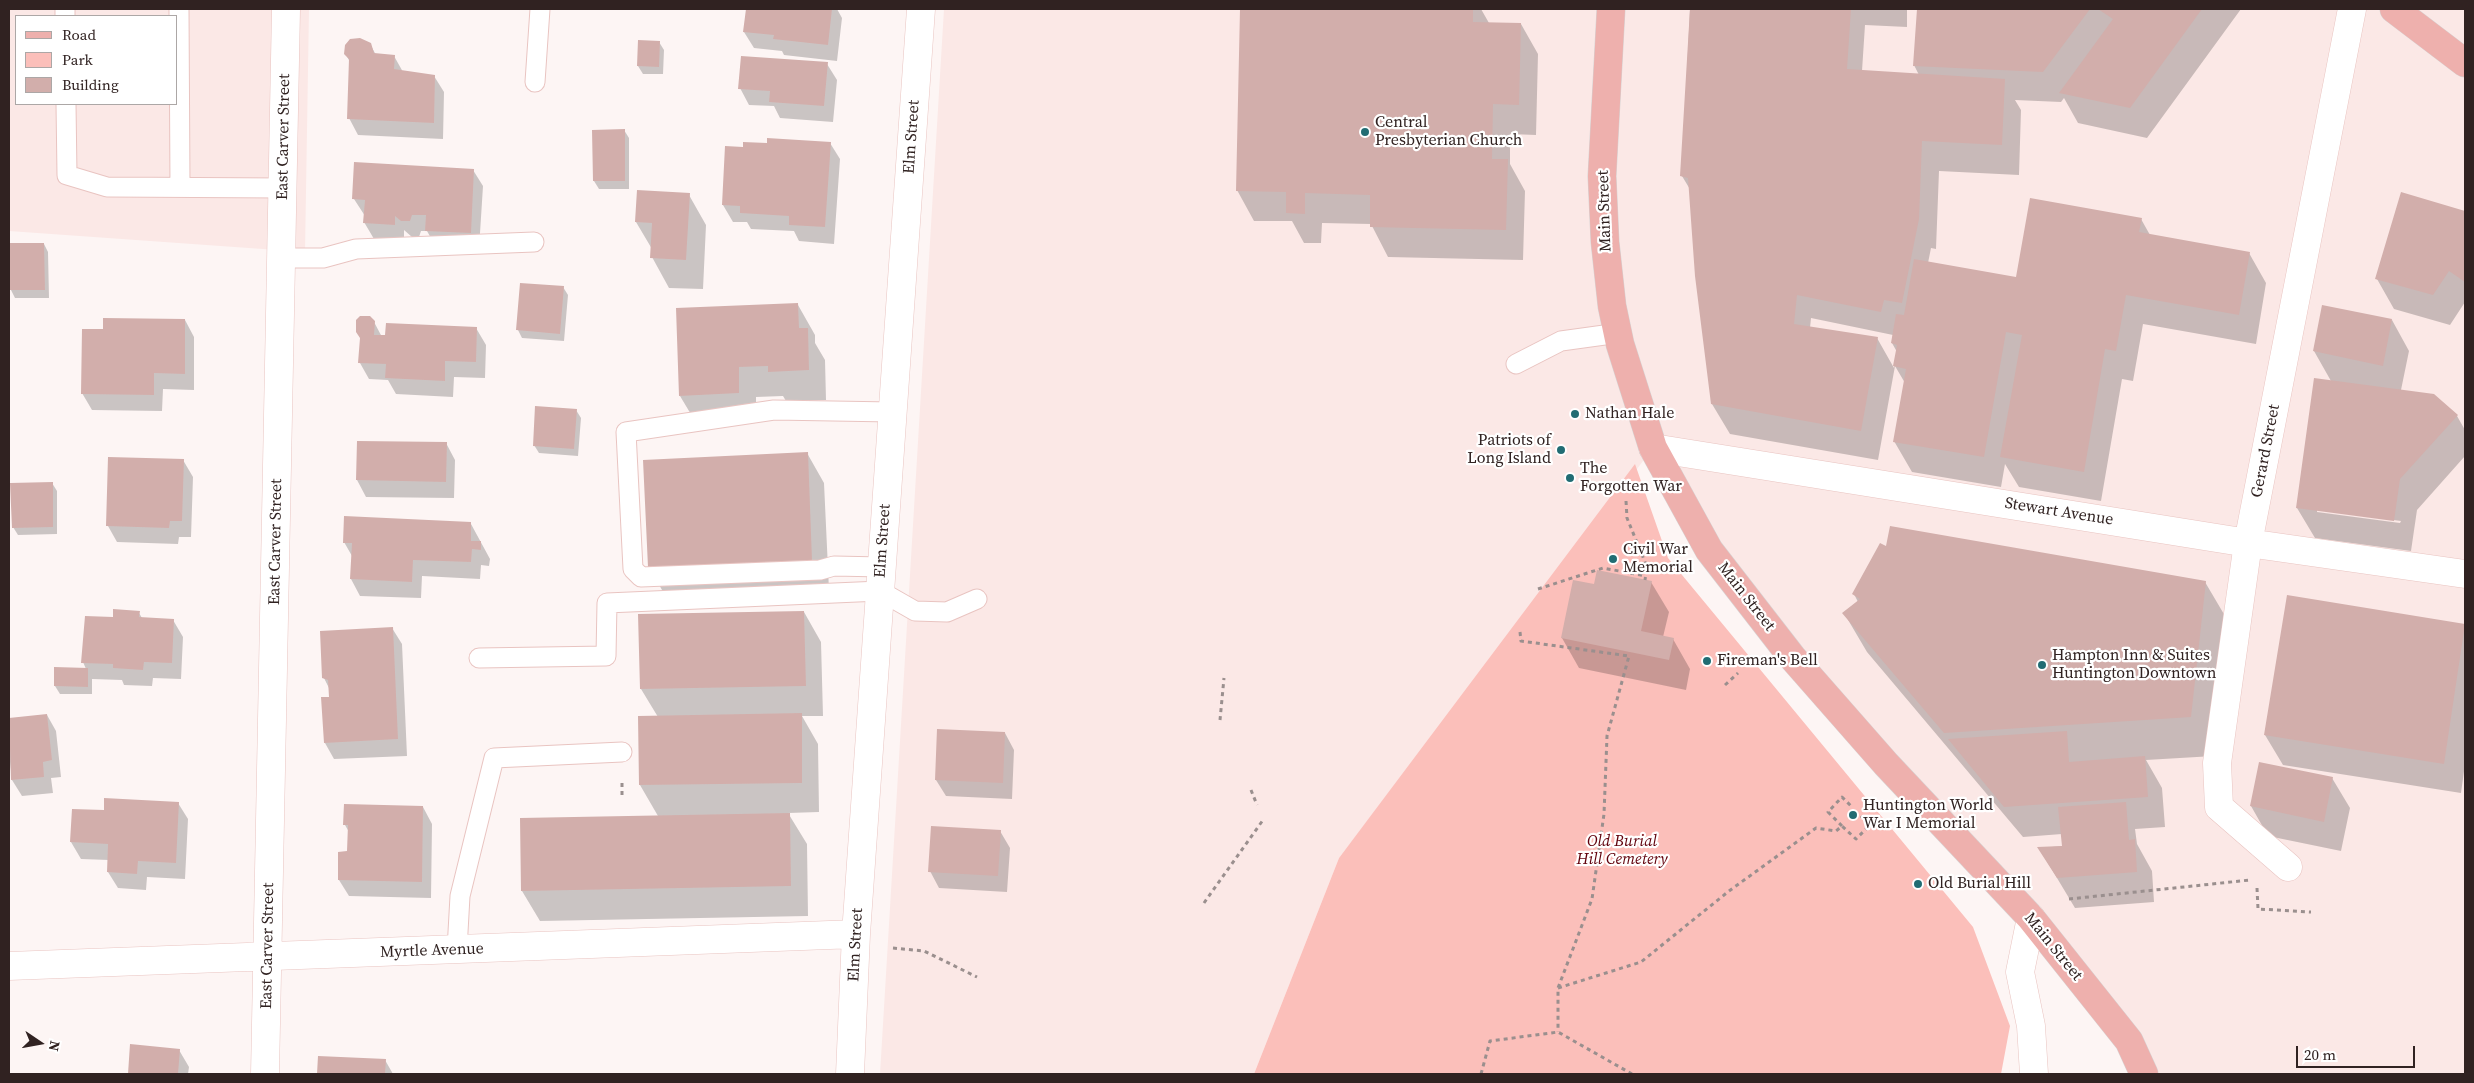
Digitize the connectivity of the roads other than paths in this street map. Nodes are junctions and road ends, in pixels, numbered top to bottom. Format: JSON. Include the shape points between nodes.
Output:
{"nodes":[{"id":1,"x":179,"y":9,"type":"edge"},
{"id":2,"x":286,"y":9,"type":"edge"},
{"id":3,"x":540,"y":9,"type":"edge"},
{"id":4,"x":920,"y":9,"type":"edge"},
{"id":5,"x":1611,"y":9,"type":"edge"},
{"id":6,"x":2352,"y":9,"type":"edge"},
{"id":7,"x":2394,"y":9,"type":"edge"},
{"id":8,"x":2465,"y":62,"type":"edge"},
{"id":9,"x":534,"y":82,"type":"dead end"},
{"id":10,"x":66,"y":105,"type":"edge"},
{"id":11,"x":180,"y":187,"type":"junction"},
{"id":12,"x":283,"y":188,"type":"junction"},
{"id":13,"x":534,"y":242,"type":"dead end"},
{"id":14,"x":282,"y":258,"type":"junction"},
{"id":15,"x":1619,"y":333,"type":"junction"},
{"id":16,"x":1516,"y":364,"type":"dead end"},
{"id":17,"x":892,"y":412,"type":"junction"},
{"id":18,"x":1653,"y":448,"type":"junction"},
{"id":19,"x":2248,"y":543,"type":"junction"},
{"id":20,"x":2465,"y":574,"type":"edge"},
{"id":21,"x":881,"y":579,"type":"junction"},
{"id":22,"x":978,"y":599,"type":"dead end"},
{"id":23,"x":479,"y":658,"type":"dead end"},
{"id":24,"x":622,"y":752,"type":"dead end"},
{"id":25,"x":2288,"y":867,"type":"dead end"},
{"id":26,"x":2031,"y":918,"type":"junction"},
{"id":27,"x":856,"y":934,"type":"junction"},
{"id":28,"x":456,"y":950,"type":"junction"},
{"id":29,"x":268,"y":957,"type":"junction"},
{"id":30,"x":9,"y":966,"type":"edge"},
{"id":31,"x":265,"y":1074,"type":"edge"},
{"id":32,"x":850,"y":1074,"type":"edge"},
{"id":33,"x":2034,"y":1074,"type":"edge"},
{"id":34,"x":2144,"y":1074,"type":"edge"}],
"edges":[{"from":1,"to":11,"type":"lane"},
{"from":2,"to":12,"type":"street","name":"East Carver Street"},
{"from":3,"to":9,"type":"lane"},
{"from":4,"to":17,"type":"street","name":"Elm Street"},
{"from":5,"to":15,"type":"main road","name":"Main Street","via":[[1602,176],[1606,252],[1612,306]]},
{"from":6,"to":19,"type":"street","name":"Gerard Street"},
{"from":7,"to":8,"type":"main road"},
{"from":10,"to":11,"type":"lane","via":[[67,175],[107,187]]},
{"from":11,"to":12,"type":"lane"},
{"from":12,"to":14,"type":"street","name":"East Carver Street"},
{"from":13,"to":14,"type":"lane","via":[[356,249],[323,258]]},
{"from":14,"to":29,"type":"street","name":"East Carver Street"},
{"from":15,"to":16,"type":"lane","via":[[1561,341]]},
{"from":15,"to":18,"type":"main road","name":"Main Street"},
{"from":17,"to":21,"type":"street","name":"Elm Street"},
{"from":17,"to":21,"type":"lane","via":[[774,410],[626,432],[633,569],[641,577],[820,570],[834,566]]},
{"from":18,"to":19,"type":"street","name":"Stewart Avenue"},
{"from":18,"to":26,"type":"main road","name":"Main Street","via":[[1710,550],[1792,657],[1886,764]]},
{"from":19,"to":20,"type":"street","name":"Stewart Avenue"},
{"from":19,"to":25,"type":"street","name":"Gerard Street","via":[[2217,763],[2219,806]]},
{"from":21,"to":22,"type":"lane","via":[[915,611],[947,612]]},
{"from":21,"to":23,"type":"lane","via":[[608,603],[606,656]]},
{"from":21,"to":27,"type":"street","name":"Elm Street"},
{"from":24,"to":28,"type":"lane","via":[[494,758],[460,896]]},
{"from":26,"to":33,"type":"street","via":[[2020,972],[2031,1026]]},
{"from":26,"to":34,"type":"main road","name":"Main Street","via":[[2129,1042]]},
{"from":27,"to":28,"type":"street","name":"Myrtle Avenue"},
{"from":27,"to":32,"type":"street","name":"Elm Street"},
{"from":28,"to":29,"type":"street","name":"Myrtle Avenue"},
{"from":29,"to":30,"type":"street","name":"Myrtle Avenue"},
{"from":29,"to":31,"type":"street","name":"East Carver Street"}]}
